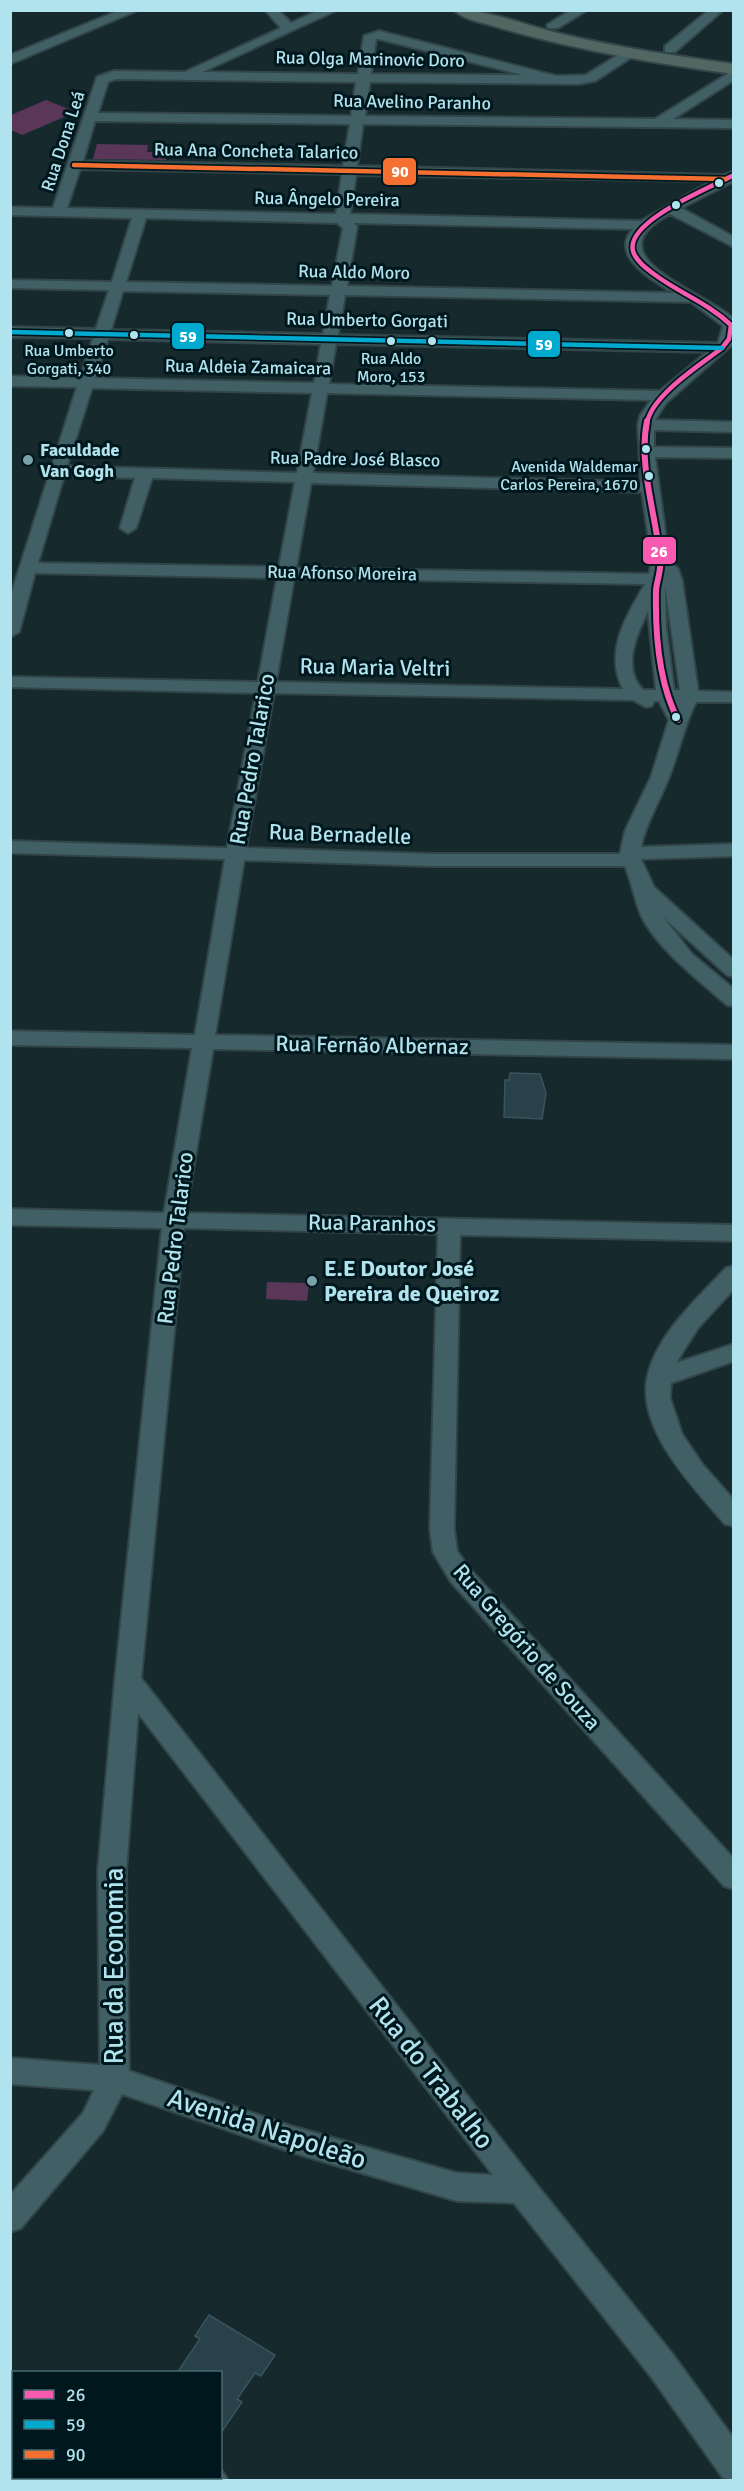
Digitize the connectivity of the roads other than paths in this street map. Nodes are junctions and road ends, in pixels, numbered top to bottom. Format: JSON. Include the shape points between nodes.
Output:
{"nodes":[{"id":1,"x":132,"y":10,"type":"edge"},
{"id":2,"x":271,"y":10,"type":"edge"},
{"id":3,"x":331,"y":10,"type":"edge"},
{"id":4,"x":462,"y":10,"type":"edge"},
{"id":5,"x":502,"y":10,"type":"edge"},
{"id":6,"x":581,"y":10,"type":"edge"},
{"id":7,"x":717,"y":10,"type":"edge"},
{"id":8,"x":106,"y":15,"type":"edge"},
{"id":9,"x":552,"y":25,"type":"junction"},
{"id":10,"x":291,"y":28,"type":"junction"},
{"id":11,"x":670,"y":49,"type":"junction"},
{"id":12,"x":631,"y":53,"type":"junction"},
{"id":13,"x":734,"y":57,"type":"edge"},
{"id":14,"x":10,"y":60,"type":"edge"},
{"id":15,"x":734,"y":69,"type":"edge"},
{"id":16,"x":734,"y":74,"type":"edge"},
{"id":17,"x":184,"y":75,"type":"junction"},
{"id":18,"x":362,"y":77,"type":"junction"},
{"id":19,"x":102,"y":80,"type":"joint"},
{"id":20,"x":556,"y":80,"type":"junction"},
{"id":21,"x":89,"y":117,"type":"junction"},
{"id":22,"x":357,"y":119,"type":"junction"},
{"id":23,"x":658,"y":123,"type":"junction"},
{"id":24,"x":734,"y":124,"type":"edge"},
{"id":25,"x":74,"y":165,"type":"junction"},
{"id":26,"x":348,"y":171,"type":"junction"},
{"id":27,"x":729,"y":177,"type":"edge"},
{"id":28,"x":670,"y":208,"type":"junction"},
{"id":29,"x":59,"y":212,"type":"junction"},
{"id":30,"x":11,"y":214,"type":"edge"},
{"id":31,"x":140,"y":214,"type":"junction"},
{"id":32,"x":342,"y":219,"type":"junction"},
{"id":33,"x":642,"y":225,"type":"junction"},
{"id":34,"x":734,"y":243,"type":"edge"},
{"id":35,"x":10,"y":284,"type":"edge"},
{"id":36,"x":118,"y":287,"type":"junction"},
{"id":37,"x":337,"y":292,"type":"junction"},
{"id":38,"x":696,"y":298,"type":"junction"},
{"id":39,"x":10,"y":332,"type":"edge"},
{"id":40,"x":103,"y":334,"type":"junction"},
{"id":41,"x":330,"y":339,"type":"junction"},
{"id":42,"x":722,"y":348,"type":"junction"},
{"id":43,"x":10,"y":381,"type":"edge"},
{"id":44,"x":86,"y":383,"type":"junction"},
{"id":45,"x":321,"y":388,"type":"junction"},
{"id":46,"x":665,"y":396,"type":"junction"},
{"id":47,"x":646,"y":425,"type":"junction"},
{"id":48,"x":734,"y":427,"type":"edge"},
{"id":49,"x":646,"y":452,"type":"junction"},
{"id":50,"x":734,"y":453,"type":"edge"},
{"id":51,"x":57,"y":471,"type":"junction"},
{"id":52,"x":145,"y":473,"type":"junction"},
{"id":53,"x":304,"y":477,"type":"junction"},
{"id":54,"x":652,"y":487,"type":"junction"},
{"id":55,"x":128,"y":528,"type":"dead end"},
{"id":56,"x":661,"y":561,"type":"junction"},
{"id":57,"x":28,"y":567,"type":"junction"},
{"id":58,"x":285,"y":572,"type":"junction"},
{"id":59,"x":656,"y":579,"type":"junction"},
{"id":60,"x":10,"y":632,"type":"edge"},
{"id":61,"x":10,"y":682,"type":"edge"},
{"id":62,"x":264,"y":689,"type":"junction"},
{"id":63,"x":636,"y":696,"type":"junction"},
{"id":64,"x":667,"y":697,"type":"junction"},
{"id":65,"x":689,"y":697,"type":"junction"},
{"id":66,"x":734,"y":697,"type":"edge"},
{"id":67,"x":678,"y":720,"type":"junction"},
{"id":68,"x":10,"y":847,"type":"edge"},
{"id":69,"x":734,"y":850,"type":"edge"},
{"id":70,"x":234,"y":855,"type":"junction"},
{"id":71,"x":631,"y":856,"type":"junction"},
{"id":72,"x":645,"y":890,"type":"junction"},
{"id":73,"x":734,"y":971,"type":"edge"},
{"id":74,"x":734,"y":1000,"type":"edge"},
{"id":75,"x":10,"y":1038,"type":"edge"},
{"id":76,"x":205,"y":1041,"type":"junction"},
{"id":77,"x":734,"y":1052,"type":"edge"},
{"id":78,"x":10,"y":1217,"type":"edge"},
{"id":79,"x":174,"y":1220,"type":"junction"},
{"id":80,"x":449,"y":1225,"type":"junction"},
{"id":81,"x":734,"y":1233,"type":"edge"},
{"id":82,"x":734,"y":1275,"type":"edge"},
{"id":83,"x":734,"y":1352,"type":"edge"},
{"id":84,"x":659,"y":1378,"type":"junction"},
{"id":85,"x":734,"y":1517,"type":"edge"},
{"id":86,"x":128,"y":1680,"type":"junction"},
{"id":87,"x":734,"y":1878,"type":"edge"},
{"id":88,"x":10,"y":2071,"type":"edge"},
{"id":89,"x":114,"y":2079,"type":"junction"},
{"id":90,"x":522,"y":2190,"type":"junction"},
{"id":91,"x":10,"y":2218,"type":"edge"},
{"id":92,"x":734,"y":2467,"type":"edge"}],
"edges":[{"from":1,"to":8,"type":"street"},
{"from":2,"to":10,"type":"street"},
{"from":3,"to":10,"type":"street"},
{"from":4,"to":12,"type":"main road","via":[[541,35]]},
{"from":5,"to":9,"type":"main road"},
{"from":6,"to":9,"type":"street"},
{"from":7,"to":11,"type":"street"},
{"from":8,"to":14,"type":"street"},
{"from":9,"to":11,"type":"main road"},
{"from":10,"to":17,"type":"street"},
{"from":11,"to":13,"type":"main road"},
{"from":12,"to":15,"type":"main road"},
{"from":12,"to":20,"type":"street","name":"Rua Olga Marinovic Doro","via":[[590,78]]},
{"from":16,"to":23,"type":"street"},
{"from":17,"to":18,"type":"street","name":"Rua Olga Marinovic Doro"},
{"from":17,"to":19,"type":"street","name":"Rua Olga Marinovic Doro","via":[[122,74]]},
{"from":18,"to":20,"type":"street","name":"Rua Olga Marinovic Doro"},
{"from":18,"to":20,"type":"street","name":"Rua Pedro Talarico","via":[[370,36],[376,34]]},
{"from":18,"to":22,"type":"street","name":"Rua Pedro Talarico"},
{"from":19,"to":21,"type":"street","name":"Rua Dona Leá"},
{"from":21,"to":22,"type":"street","name":"Rua Avelino Paranho"},
{"from":21,"to":25,"type":"street","name":"Rua Dona Leá"},
{"from":22,"to":23,"type":"street","name":"Rua Avelino Paranho"},
{"from":22,"to":26,"type":"street","name":"Rua Pedro Talarico"},
{"from":23,"to":24,"type":"street","name":"Rua Avelino Paranho"},
{"from":25,"to":26,"type":"street","name":"Rua Ana Concheta Talarico"},
{"from":25,"to":29,"type":"street","name":"Rua Dona Leá"},
{"from":26,"to":27,"type":"street","name":"Rua Ana Concheta Talarico"},
{"from":26,"to":32,"type":"street","name":"Rua Pedro Talarico"},
{"from":27,"to":28,"type":"street"},
{"from":28,"to":33,"type":"street"},
{"from":28,"to":34,"type":"street"},
{"from":29,"to":30,"type":"street","name":"Rua Ângelo Pereira"},
{"from":29,"to":31,"type":"street","name":"Rua Ângelo Pereira"},
{"from":31,"to":32,"type":"street","name":"Rua Ângelo Pereira"},
{"from":31,"to":36,"type":"street"},
{"from":32,"to":33,"type":"street","name":"Rua Ângelo Pereira"},
{"from":32,"to":37,"type":"street","name":"Rua Pedro Talarico","via":[[350,227]]},
{"from":33,"to":38,"type":"street","via":[[633,242],[636,261],[649,273]]},
{"from":35,"to":36,"type":"street","name":"Rua Aldo Moro"},
{"from":36,"to":37,"type":"street","name":"Rua Aldo Moro"},
{"from":36,"to":40,"type":"street"},
{"from":37,"to":38,"type":"street","name":"Rua Aldo Moro"},
{"from":37,"to":41,"type":"street","name":"Rua Pedro Talarico"},
{"from":38,"to":42,"type":"street","via":[[731,325],[729,339]]},
{"from":39,"to":40,"type":"street","name":"Rua Umberto Gorgati"},
{"from":40,"to":41,"type":"street","name":"Rua Umberto Gorgati"},
{"from":40,"to":44,"type":"street"},
{"from":41,"to":42,"type":"street","name":"Rua Umberto Gorgati"},
{"from":41,"to":45,"type":"street","name":"Rua Pedro Talarico"},
{"from":42,"to":46,"type":"street"},
{"from":43,"to":44,"type":"street","name":"Rua Aldeia Zamaicara"},
{"from":44,"to":45,"type":"street","name":"Rua Aldeia Zamaicara"},
{"from":44,"to":51,"type":"street"},
{"from":45,"to":46,"type":"street","name":"Rua Aldeia Zamaicara"},
{"from":45,"to":53,"type":"street","name":"Rua Pedro Talarico"},
{"from":46,"to":47,"type":"street","via":[[652,410]]},
{"from":47,"to":48,"type":"street"},
{"from":47,"to":49,"type":"street"},
{"from":49,"to":50,"type":"street"},
{"from":49,"to":54,"type":"street"},
{"from":51,"to":52,"type":"street","name":"Rua Padre José Blasco"},
{"from":51,"to":57,"type":"street"},
{"from":52,"to":53,"type":"street","name":"Rua Padre José Blasco"},
{"from":52,"to":55,"type":"street"},
{"from":53,"to":54,"type":"street","name":"Rua Padre José Blasco"},
{"from":53,"to":58,"type":"street","name":"Rua Pedro Talarico"},
{"from":54,"to":56,"type":"street"},
{"from":56,"to":59,"type":"street"},
{"from":56,"to":65,"type":"street","via":[[673,580]]},
{"from":57,"to":58,"type":"street","name":"Rua Afonso Moreira"},
{"from":57,"to":60,"type":"street"},
{"from":58,"to":59,"type":"street","name":"Rua Afonso Moreira"},
{"from":58,"to":62,"type":"street","name":"Rua Pedro Talarico"},
{"from":59,"to":63,"type":"street","via":[[623,647],[626,681]]},
{"from":59,"to":64,"type":"street"},
{"from":61,"to":62,"type":"street","name":"Rua Maria Veltri"},
{"from":62,"to":63,"type":"street","name":"Rua Maria Veltri"},
{"from":62,"to":70,"type":"street","name":"Rua Pedro Talarico"},
{"from":63,"to":64,"type":"street","name":"Rua Maria Veltri"},
{"from":63,"to":67,"type":"street"},
{"from":64,"to":65,"type":"street","name":"Rua Maria Veltri"},
{"from":64,"to":67,"type":"street"},
{"from":65,"to":66,"type":"street","name":"Rua Maria Veltri"},
{"from":65,"to":67,"type":"street"},
{"from":67,"to":71,"type":"street","via":[[669,755],[636,831]]},
{"from":68,"to":70,"type":"street","name":"Rua Bernadelle"},
{"from":69,"to":71,"type":"street","name":"Rua Bernadelle"},
{"from":70,"to":71,"type":"street","name":"Rua Bernadelle","via":[[431,860]]},
{"from":70,"to":76,"type":"street","name":"Rua Pedro Talarico"},
{"from":71,"to":72,"type":"street"},
{"from":72,"to":73,"type":"street"},
{"from":72,"to":74,"type":"street","via":[[649,911],[663,932],[685,958]]},
{"from":75,"to":76,"type":"street","name":"Rua Fernão Albernaz"},
{"from":76,"to":77,"type":"street","name":"Rua Fernão Albernaz"},
{"from":76,"to":79,"type":"street","name":"Rua Pedro Talarico"},
{"from":78,"to":79,"type":"street","name":"Rua Paranhos"},
{"from":79,"to":80,"type":"street","name":"Rua Paranhos"},
{"from":79,"to":86,"type":"street","name":"Rua Pedro Talarico"},
{"from":80,"to":81,"type":"street","name":"Rua Paranhos"},
{"from":80,"to":87,"type":"street","name":"Rua Gregório de Souza","via":[[442,1529],[445,1552],[460,1575]]},
{"from":82,"to":84,"type":"street","via":[[674,1346]]},
{"from":83,"to":84,"type":"street"},
{"from":84,"to":85,"type":"street","via":[[658,1399],[679,1451]]},
{"from":86,"to":89,"type":"street","name":"Rua da Economia","via":[[112,1871]]},
{"from":86,"to":90,"type":"street","name":"Rua do Trabalho"},
{"from":88,"to":89,"type":"street","name":"Avenida Napoleão"},
{"from":89,"to":90,"type":"street","name":"Avenida Napoleão","via":[[291,2139],[457,2187]]},
{"from":89,"to":91,"type":"street","name":"Rua da Economia","via":[[93,2122]]},
{"from":90,"to":92,"type":"street","name":"Rua do Trabalho","via":[[663,2367]]}]}
